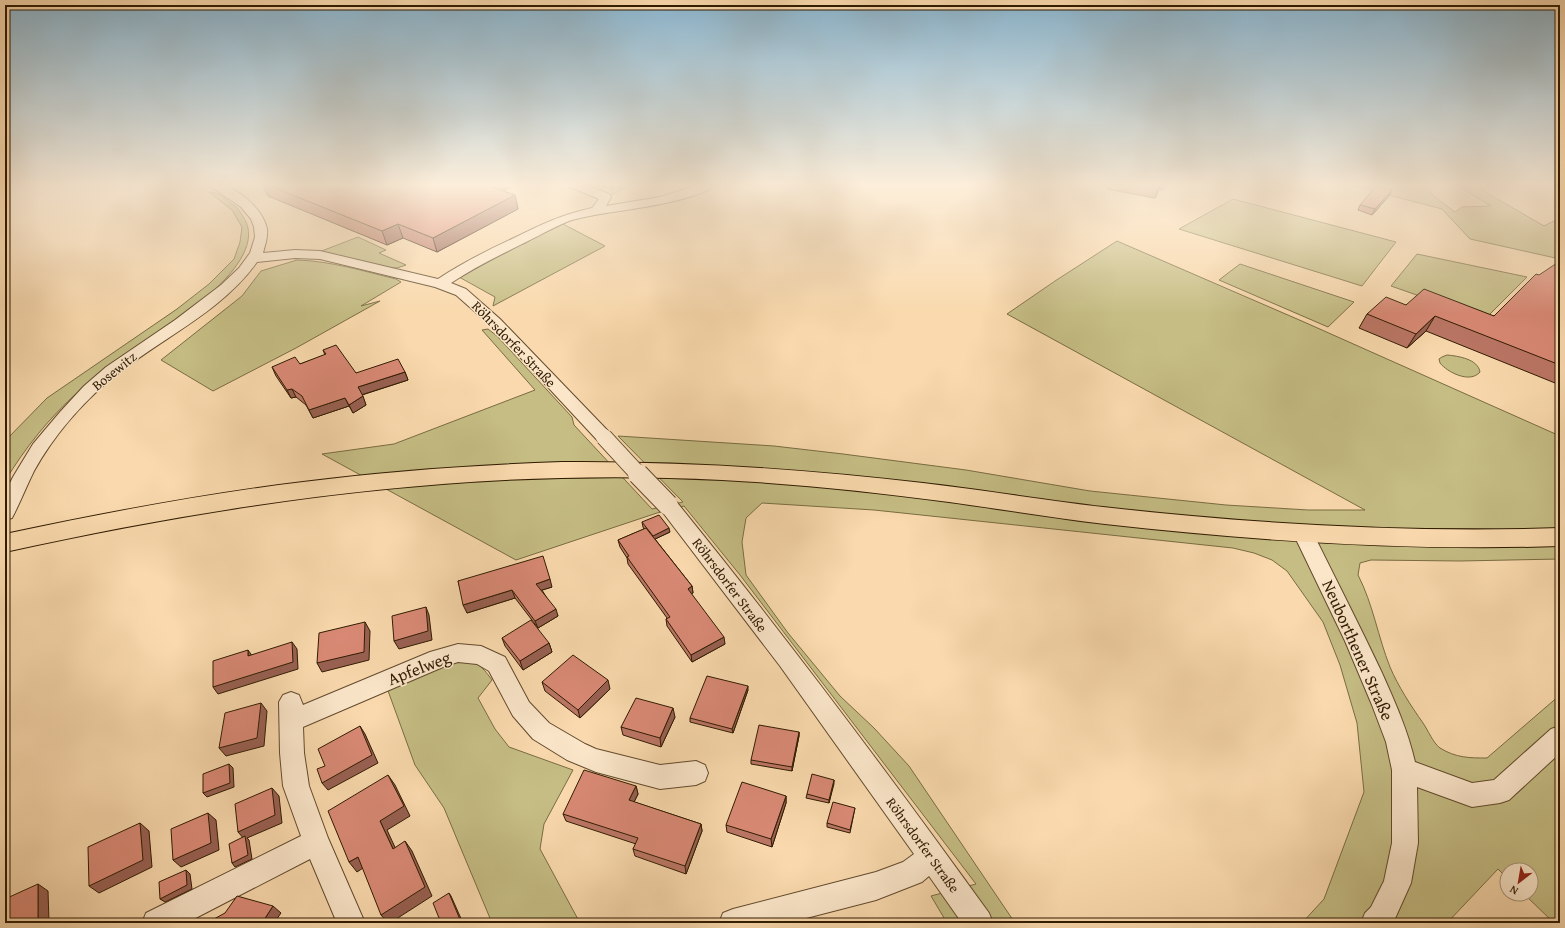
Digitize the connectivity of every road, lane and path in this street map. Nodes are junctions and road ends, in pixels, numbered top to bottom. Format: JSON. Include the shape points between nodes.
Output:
{"nodes":[{"id":1,"x":260,"y":227,"type":"edge"},
{"id":2,"x":545,"y":227,"type":"edge"},
{"id":3,"x":254,"y":258,"type":"junction"},
{"id":4,"x":440,"y":284,"type":"junction"},
{"id":5,"x":5,"y":512,"type":"edge"},
{"id":6,"x":1303,"y":533,"type":"junction"},
{"id":7,"x":1560,"y":537,"type":"edge"},
{"id":8,"x":5,"y":543,"type":"edge"},
{"id":9,"x":1560,"y":736,"type":"edge"},
{"id":10,"x":1404,"y":770,"type":"junction"},
{"id":11,"x":696,"y":773,"type":"dead end"},
{"id":12,"x":316,"y":842,"type":"junction"},
{"id":13,"x":933,"y":857,"type":"junction"},
{"id":14,"x":156,"y":923,"type":"edge"},
{"id":15,"x":351,"y":923,"type":"edge"},
{"id":16,"x":733,"y":923,"type":"edge"},
{"id":17,"x":979,"y":923,"type":"edge"},
{"id":18,"x":1376,"y":923,"type":"edge"}],
"edges":[{"from":1,"to":3,"type":"street","via":[[262,238]]},
{"from":2,"to":4,"type":"street","via":[[469,265]]},
{"from":3,"to":4,"type":"street","name":"Röhrsdorfer Straße","via":[[295,254],[320,255]]},
{"from":3,"to":5,"type":"street","name":"Bosewitz","via":[[227,288],[205,306],[122,363],[81,398],[53,429],[28,465]]},
{"from":4,"to":13,"type":"street","name":"Röhrsdorfer Straße","bridge":true,"via":[[461,292],[495,322],[668,505],[826,711]]},
{"from":6,"to":7,"type":"main road","via":[[1460,539]]},
{"from":6,"to":8,"type":"main road","via":[[1125,518],[927,491],[817,480],[690,471],[574,470],[490,473],[291,491],[171,509]]},
{"from":6,"to":10,"type":"street","name":"Neuborthener Straße","via":[[1384,705],[1398,742]]},
{"from":9,"to":10,"type":"street","via":[[1500,791],[1472,795]]},
{"from":10,"to":18,"type":"street","name":"Neuborthener Straße","via":[[1405,843],[1397,883]]},
{"from":11,"to":12,"type":"street","name":"Apfelweg","via":[[660,777],[576,752],[541,731],[521,709],[497,664],[482,655],[458,653],[292,711],[292,753],[296,786]]},
{"from":12,"to":14,"type":"street"},
{"from":12,"to":15,"type":"street","name":"Apfelweg"},
{"from":13,"to":16,"type":"street","via":[[912,872],[876,886]]},
{"from":13,"to":17,"type":"street","name":"Röhrsdorfer Straße"}]}
